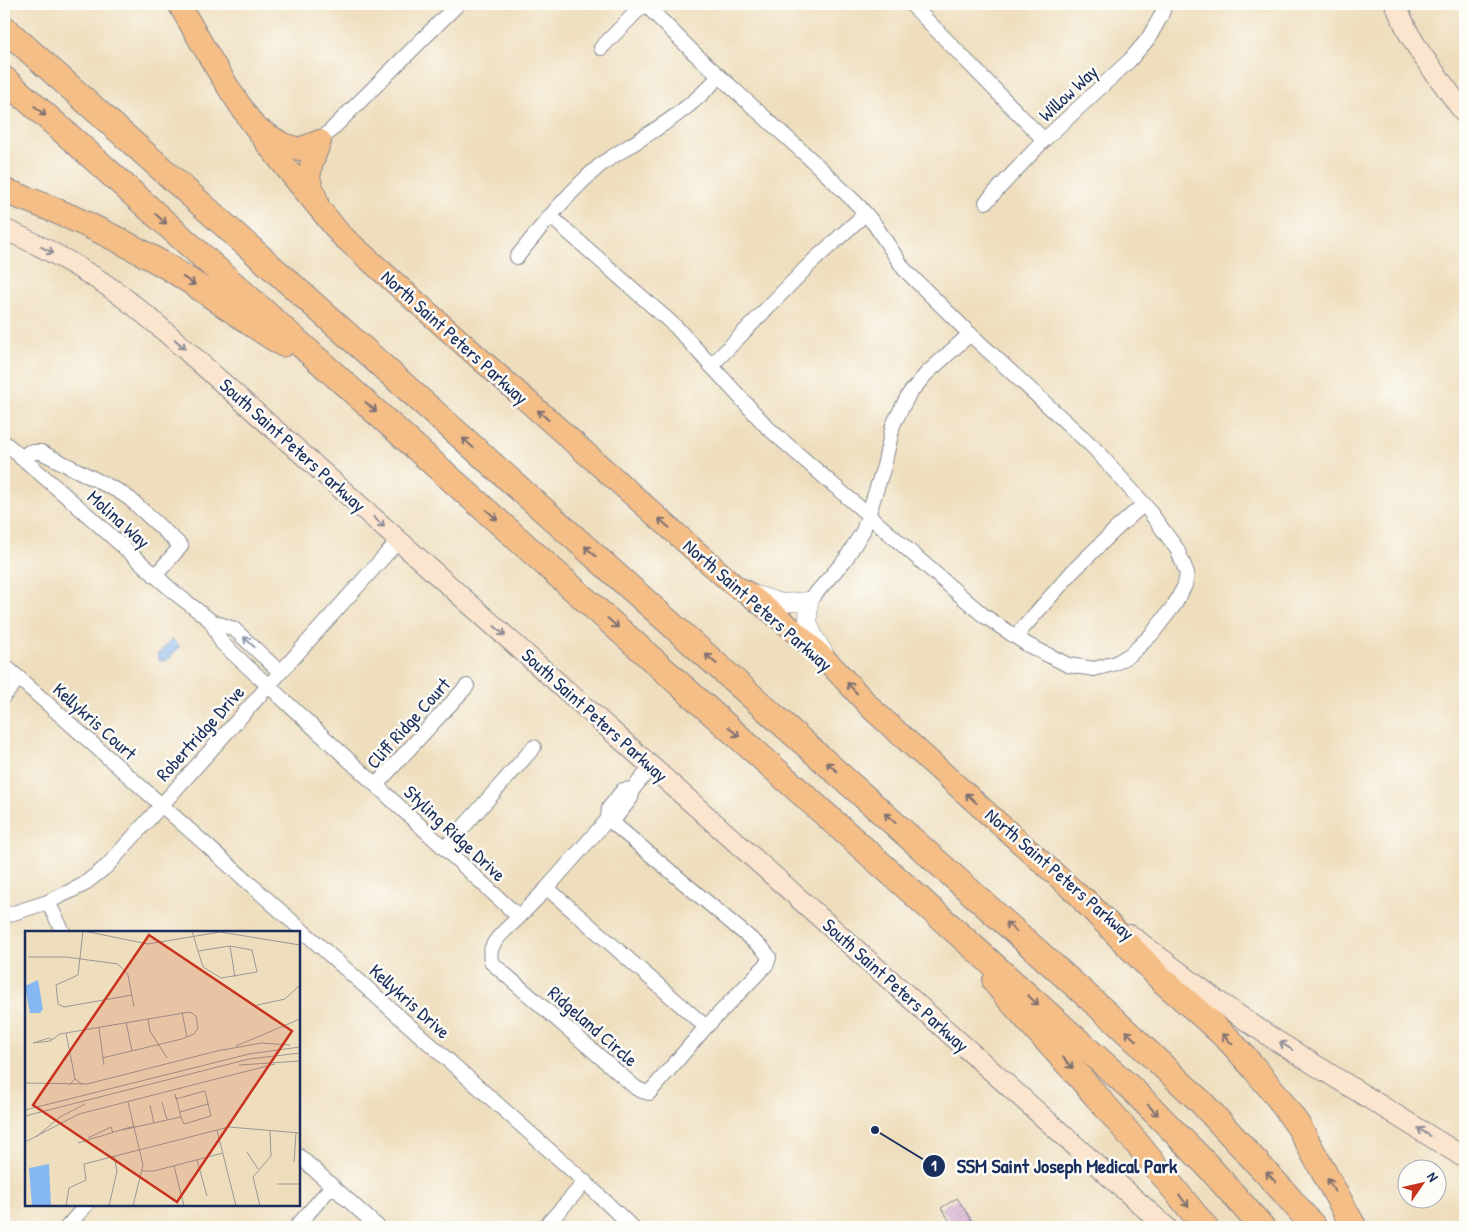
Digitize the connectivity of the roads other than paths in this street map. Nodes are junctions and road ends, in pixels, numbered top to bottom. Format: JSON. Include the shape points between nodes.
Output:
{"nodes":[{"id":1,"x":179,"y":4,"type":"edge"},
{"id":2,"x":458,"y":4,"type":"edge"},
{"id":3,"x":645,"y":4,"type":"edge"},
{"id":4,"x":1165,"y":4,"type":"edge"},
{"id":5,"x":1395,"y":4,"type":"edge"},
{"id":6,"x":917,"y":6,"type":"edge"},
{"id":7,"x":4,"y":28,"type":"edge"},
{"id":8,"x":601,"y":48,"type":"dead end"},
{"id":9,"x":720,"y":76,"type":"junction"},
{"id":10,"x":4,"y":78,"type":"edge"},
{"id":11,"x":1465,"y":114,"type":"edge"},
{"id":12,"x":252,"y":122,"type":"junction"},
{"id":13,"x":1044,"y":140,"type":"junction"},
{"id":14,"x":320,"y":141,"type":"junction"},
{"id":15,"x":4,"y":191,"type":"edge"},
{"id":16,"x":986,"y":202,"type":"dead end"},
{"id":17,"x":320,"y":209,"type":"junction"},
{"id":18,"x":866,"y":214,"type":"junction"},
{"id":19,"x":550,"y":216,"type":"junction"},
{"id":20,"x":4,"y":229,"type":"edge"},
{"id":21,"x":517,"y":257,"type":"dead end"},
{"id":22,"x":970,"y":334,"type":"junction"},
{"id":23,"x":711,"y":366,"type":"junction"},
{"id":24,"x":334,"y":375,"type":"junction"},
{"id":25,"x":4,"y":442,"type":"edge"},
{"id":26,"x":22,"y":458,"type":"junction"},
{"id":27,"x":1144,"y":504,"type":"junction"},
{"id":28,"x":868,"y":516,"type":"junction"},
{"id":29,"x":399,"y":540,"type":"junction"},
{"id":30,"x":155,"y":576,"type":"junction"},
{"id":31,"x":746,"y":592,"type":"junction"},
{"id":32,"x":809,"y":601,"type":"junction"},
{"id":33,"x":211,"y":621,"type":"junction"},
{"id":34,"x":1016,"y":636,"type":"junction"},
{"id":35,"x":830,"y":664,"type":"junction"},
{"id":36,"x":4,"y":665,"type":"edge"},
{"id":37,"x":280,"y":672,"type":"junction"},
{"id":38,"x":19,"y":678,"type":"junction"},
{"id":39,"x":268,"y":686,"type":"junction"},
{"id":40,"x":467,"y":686,"type":"dead end"},
{"id":41,"x":4,"y":696,"type":"edge"},
{"id":42,"x":534,"y":747,"type":"dead end"},
{"id":43,"x":652,"y":766,"type":"junction"},
{"id":44,"x":376,"y":785,"type":"junction"},
{"id":45,"x":160,"y":804,"type":"junction"},
{"id":46,"x":608,"y":819,"type":"junction"},
{"id":47,"x":445,"y":848,"type":"junction"},
{"id":48,"x":547,"y":888,"type":"junction"},
{"id":49,"x":1085,"y":901,"type":"junction"},
{"id":50,"x":48,"y":902,"type":"junction"},
{"id":51,"x":4,"y":916,"type":"edge"},
{"id":52,"x":518,"y":918,"type":"junction"},
{"id":53,"x":945,"y":920,"type":"junction"},
{"id":54,"x":62,"y":931,"type":"edge"},
{"id":55,"x":706,"y":1027,"type":"junction"},
{"id":56,"x":300,"y":1157,"type":"edge"},
{"id":57,"x":1465,"y":1158,"type":"edge"},
{"id":58,"x":585,"y":1182,"type":"junction"},
{"id":59,"x":332,"y":1186,"type":"junction"},
{"id":60,"x":85,"y":1206,"type":"edge"},
{"id":61,"x":67,"y":1227,"type":"edge"},
{"id":62,"x":296,"y":1227,"type":"edge"},
{"id":63,"x":378,"y":1227,"type":"edge"},
{"id":64,"x":545,"y":1227,"type":"edge"},
{"id":65,"x":632,"y":1227,"type":"edge"},
{"id":66,"x":1166,"y":1227,"type":"edge"},
{"id":67,"x":1205,"y":1227,"type":"edge"},
{"id":68,"x":1262,"y":1227,"type":"edge"},
{"id":69,"x":1314,"y":1227,"type":"edge"},
{"id":70,"x":1354,"y":1227,"type":"edge"}],
"edges":[{"from":1,"to":12,"type":"main road","name":"North Saint Peters Parkway","via":[[209,58]]},
{"from":2,"to":14,"type":"street"},
{"from":3,"to":8,"type":"street"},
{"from":3,"to":9,"type":"street"},
{"from":4,"to":13,"type":"street","name":"Willow Way","via":[[1148,39],[1130,60]]},
{"from":5,"to":11,"type":"main road","via":[[1422,55]]},
{"from":6,"to":13,"type":"street"},
{"from":69,"to":7,"type":"highway","one_way":true,"via":[[1201,1102],[1114,1020]]},
{"from":9,"to":18,"type":"street","via":[[818,165]]},
{"from":9,"to":19,"type":"street","via":[[687,108],[591,172]]},
{"from":10,"to":24,"type":"highway","one_way":true},
{"from":12,"to":14,"type":"main road","via":[[266,135],[298,149]]},
{"from":12,"to":17,"type":"main road","name":"North Saint Peters Parkway"},
{"from":13,"to":16,"type":"street","name":"Willow Way"},
{"from":14,"to":17,"type":"main road","via":[[309,178]]},
{"from":15,"to":24,"type":"highway","one_way":true,"via":[[84,223],[167,266],[252,325]]},
{"from":31,"to":17,"type":"main road","name":"North Saint Peters Parkway","one_way":true,"via":[[736,587],[642,505],[340,234]]},
{"from":18,"to":22,"type":"street","via":[[904,268]]},
{"from":18,"to":23,"type":"street","via":[[812,262]]},
{"from":19,"to":21,"type":"street"},
{"from":19,"to":23,"type":"street","via":[[676,327]]},
{"from":20,"to":29,"type":"main road","name":"South Saint Peters Parkway","one_way":true,"via":[[90,274],[130,302]]},
{"from":22,"to":27,"type":"street","via":[[1094,448]]},
{"from":22,"to":28,"type":"street","via":[[909,394],[893,425]]},
{"from":23,"to":28,"type":"street","via":[[768,428]]},
{"from":24,"to":53,"type":"highway","one_way":true},
{"from":25,"to":26,"type":"street","name":"Molina Way"},
{"from":26,"to":30,"type":"street","name":"Molina Way"},
{"from":26,"to":30,"type":"street","via":[[29,452],[41,452],[130,499],[181,546]]},
{"from":27,"to":34,"type":"street","via":[[1073,571]]},
{"from":27,"to":34,"type":"street","via":[[1177,549],[1186,573],[1185,585],[1175,604],[1152,634],[1131,654],[1116,663],[1094,669],[1068,665]]},
{"from":28,"to":32,"type":"street","via":[[845,560]]},
{"from":28,"to":34,"type":"street","via":[[983,615]]},
{"from":29,"to":37,"type":"street","name":"Robertridge Drive"},
{"from":29,"to":43,"type":"main road","name":"South Saint Peters Parkway","one_way":true},
{"from":30,"to":33,"type":"street","name":"Molina Way"},
{"from":31,"to":32,"type":"street","via":[[782,604]]},
{"from":31,"to":35,"type":"main road","name":"North Saint Peters Parkway"},
{"from":32,"to":35,"type":"street","via":[[808,621]]},
{"from":37,"to":33,"type":"street","name":"Molina Way","one_way":true,"via":[[234,629]]},
{"from":33,"to":39,"type":"street","name":"Molina Way","via":[[222,643]]},
{"from":49,"to":35,"type":"main road","name":"North Saint Peters Parkway","one_way":true,"via":[[873,710]]},
{"from":36,"to":38,"type":"street","name":"Kellykris Court"},
{"from":37,"to":39,"type":"street","name":"Robertridge Drive"},
{"from":38,"to":41,"type":"street"},
{"from":38,"to":45,"type":"street","name":"Kellykris Court"},
{"from":39,"to":44,"type":"street","name":"Styling Ridge Drive"},
{"from":39,"to":45,"type":"street","name":"Robertridge Drive"},
{"from":40,"to":44,"type":"street","name":"Cliff Ridge Court"},
{"from":42,"to":47,"type":"street"},
{"from":43,"to":46,"type":"street","via":[[632,789],[631,798],[616,816]]},
{"from":43,"to":66,"type":"main road","name":"South Saint Peters Parkway"},
{"from":44,"to":47,"type":"street","name":"Styling Ridge Drive"},
{"from":45,"to":50,"type":"street","name":"Robertridge Drive","via":[[107,866],[83,885]]},
{"from":45,"to":58,"type":"street","name":"Kellykris Drive"},
{"from":46,"to":48,"type":"street"},
{"from":46,"to":55,"type":"street","name":"Ridgeland Circle","via":[[769,957],[767,964]]},
{"from":47,"to":52,"type":"street","name":"Styling Ridge Drive"},
{"from":48,"to":52,"type":"street"},
{"from":48,"to":55,"type":"street"},
{"from":57,"to":49,"type":"main road","name":"North Saint Peters Parkway","one_way":true,"via":[[1275,1040],[1216,1000]]},
{"from":70,"to":49,"type":"highway","one_way":true,"via":[[1299,1127],[1254,1068]]},
{"from":50,"to":51,"type":"street","name":"Robertridge Drive"},
{"from":50,"to":54,"type":"street"},
{"from":52,"to":55,"type":"street","name":"Ridgeland Circle","via":[[490,949],[492,963],[642,1091],[649,1093]]},
{"from":53,"to":67,"type":"highway","one_way":true,"via":[[1024,1018],[1116,1118]]},
{"from":53,"to":68,"type":"highway","one_way":true,"via":[[1134,1091]]},
{"from":56,"to":59,"type":"street"},
{"from":58,"to":64,"type":"street"},
{"from":58,"to":65,"type":"street","name":"Kellykris Drive"},
{"from":59,"to":62,"type":"street"},
{"from":59,"to":63,"type":"street"},
{"from":60,"to":61,"type":"street"}]}
